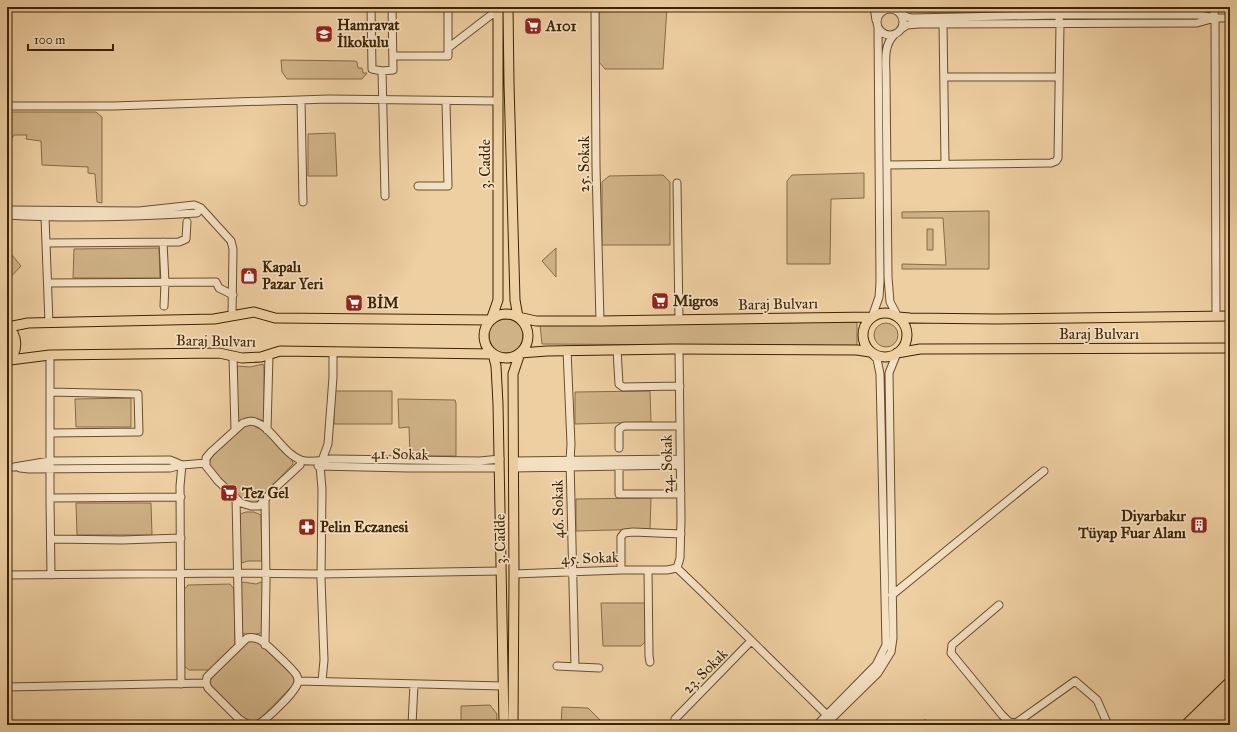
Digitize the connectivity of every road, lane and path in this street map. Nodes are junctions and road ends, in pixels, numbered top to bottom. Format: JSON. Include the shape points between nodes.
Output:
{"nodes":[{"id":1,"x":371,"y":7,"type":"edge"},
{"id":2,"x":392,"y":7,"type":"edge"},
{"id":3,"x":448,"y":7,"type":"edge"},
{"id":4,"x":508,"y":7,"type":"edge"},
{"id":5,"x":595,"y":7,"type":"edge"},
{"id":6,"x":874,"y":7,"type":"edge"},
{"id":7,"x":1057,"y":7,"type":"edge"},
{"id":8,"x":1213,"y":7,"type":"edge"},
{"id":9,"x":891,"y":8,"type":"edge"},
{"id":10,"x":498,"y":10,"type":"edge"},
{"id":11,"x":899,"y":12,"type":"junction"},
{"id":12,"x":1059,"y":15,"type":"junction"},
{"id":13,"x":1215,"y":18,"type":"junction"},
{"id":14,"x":1230,"y":18,"type":"edge"},
{"id":15,"x":876,"y":20,"type":"junction"},
{"id":16,"x":943,"y":24,"type":"junction"},
{"id":17,"x":1060,"y":24,"type":"junction"},
{"id":18,"x":878,"y":29,"type":"junction"},
{"id":19,"x":901,"y":29,"type":"junction"},
{"id":20,"x":894,"y":35,"type":"junction"},
{"id":21,"x":448,"y":48,"type":"junction"},
{"id":22,"x":393,"y":56,"type":"junction"},
{"id":23,"x":382,"y":70,"type":"junction"},
{"id":24,"x":944,"y":77,"type":"junction"},
{"id":25,"x":1059,"y":77,"type":"junction"},
{"id":26,"x":301,"y":100,"type":"junction"},
{"id":27,"x":383,"y":100,"type":"junction"},
{"id":28,"x":446,"y":101,"type":"junction"},
{"id":29,"x":498,"y":101,"type":"junction"},
{"id":30,"x":7,"y":106,"type":"edge"},
{"id":31,"x":945,"y":164,"type":"junction"},
{"id":32,"x":887,"y":165,"type":"junction"},
{"id":33,"x":677,"y":184,"type":"dead end"},
{"id":34,"x":418,"y":186,"type":"dead end"},
{"id":35,"x":385,"y":196,"type":"dead end"},
{"id":36,"x":303,"y":202,"type":"dead end"},
{"id":37,"x":201,"y":208,"type":"junction"},
{"id":38,"x":7,"y":210,"type":"edge"},
{"id":39,"x":7,"y":215,"type":"edge"},
{"id":40,"x":45,"y":217,"type":"junction"},
{"id":41,"x":187,"y":222,"type":"dead end"},
{"id":42,"x":163,"y":242,"type":"junction"},
{"id":43,"x":46,"y":244,"type":"junction"},
{"id":44,"x":48,"y":283,"type":"junction"},
{"id":45,"x":165,"y":283,"type":"junction"},
{"id":46,"x":233,"y":294,"type":"junction"},
{"id":47,"x":164,"y":306,"type":"dead end"},
{"id":48,"x":232,"y":316,"type":"junction"},
{"id":49,"x":1216,"y":316,"type":"junction"},
{"id":50,"x":1230,"y":316,"type":"edge"},
{"id":51,"x":518,"y":317,"type":"junction"},
{"id":52,"x":872,"y":317,"type":"junction"},
{"id":53,"x":898,"y":317,"type":"junction"},
{"id":54,"x":491,"y":320,"type":"junction"},
{"id":55,"x":679,"y":320,"type":"junction"},
{"id":56,"x":600,"y":321,"type":"junction"},
{"id":57,"x":50,"y":323,"type":"junction"},
{"id":58,"x":7,"y":325,"type":"edge"},
{"id":59,"x":1230,"y":348,"type":"edge"},
{"id":60,"x":679,"y":349,"type":"junction"},
{"id":61,"x":567,"y":350,"type":"junction"},
{"id":62,"x":617,"y":350,"type":"junction"},
{"id":63,"x":333,"y":352,"type":"junction"},
{"id":64,"x":870,"y":352,"type":"junction"},
{"id":65,"x":520,"y":353,"type":"junction"},
{"id":66,"x":897,"y":353,"type":"junction"},
{"id":67,"x":493,"y":354,"type":"junction"},
{"id":68,"x":50,"y":355,"type":"junction"},
{"id":69,"x":269,"y":355,"type":"junction"},
{"id":70,"x":233,"y":357,"type":"junction"},
{"id":71,"x":8,"y":362,"type":"edge"},
{"id":72,"x":680,"y":386,"type":"junction"},
{"id":73,"x":50,"y":392,"type":"junction"},
{"id":74,"x":680,"y":426,"type":"junction"},
{"id":75,"x":234,"y":430,"type":"junction"},
{"id":76,"x":267,"y":430,"type":"junction"},
{"id":77,"x":50,"y":433,"type":"junction"},
{"id":78,"x":620,"y":448,"type":"dead end"},
{"id":79,"x":680,"y":462,"type":"junction"},
{"id":80,"x":206,"y":463,"type":"junction"},
{"id":81,"x":300,"y":463,"type":"junction"},
{"id":82,"x":322,"y":463,"type":"junction"},
{"id":83,"x":500,"y":464,"type":"junction"},
{"id":84,"x":570,"y":464,"type":"junction"},
{"id":85,"x":50,"y":465,"type":"junction"},
{"id":86,"x":182,"y":465,"type":"junction"},
{"id":87,"x":513,"y":465,"type":"junction"},
{"id":88,"x":619,"y":471,"type":"dead end"},
{"id":89,"x":1044,"y":471,"type":"dead end"},
{"id":90,"x":681,"y":494,"type":"junction"},
{"id":91,"x":180,"y":497,"type":"junction"},
{"id":92,"x":50,"y":498,"type":"junction"},
{"id":93,"x":236,"y":498,"type":"junction"},
{"id":94,"x":265,"y":500,"type":"junction"},
{"id":95,"x":681,"y":534,"type":"junction"},
{"id":96,"x":50,"y":538,"type":"junction"},
{"id":97,"x":181,"y":538,"type":"junction"},
{"id":98,"x":677,"y":568,"type":"junction"},
{"id":99,"x":621,"y":570,"type":"junction"},
{"id":100,"x":648,"y":570,"type":"junction"},
{"id":101,"x":501,"y":571,"type":"junction"},
{"id":102,"x":572,"y":572,"type":"junction"},
{"id":103,"x":182,"y":573,"type":"junction"},
{"id":104,"x":237,"y":573,"type":"junction"},
{"id":105,"x":266,"y":573,"type":"junction"},
{"id":106,"x":321,"y":574,"type":"junction"},
{"id":107,"x":514,"y":574,"type":"junction"},
{"id":108,"x":7,"y":575,"type":"edge"},
{"id":109,"x":51,"y":575,"type":"junction"},
{"id":110,"x":892,"y":595,"type":"junction"},
{"id":111,"x":999,"y":605,"type":"dead end"},
{"id":112,"x":752,"y":641,"type":"junction"},
{"id":113,"x":239,"y":645,"type":"junction"},
{"id":114,"x":265,"y":645,"type":"junction"},
{"id":115,"x":650,"y":662,"type":"dead end"},
{"id":116,"x":557,"y":666,"type":"dead end"},
{"id":117,"x":575,"y":667,"type":"junction"},
{"id":118,"x":599,"y":668,"type":"dead end"},
{"id":119,"x":298,"y":681,"type":"junction"},
{"id":120,"x":322,"y":681,"type":"junction"},
{"id":121,"x":206,"y":683,"type":"junction"},
{"id":122,"x":1230,"y":683,"type":"edge"},
{"id":123,"x":181,"y":684,"type":"junction"},
{"id":124,"x":414,"y":684,"type":"junction"},
{"id":125,"x":503,"y":686,"type":"junction"},
{"id":126,"x":7,"y":687,"type":"edge"},
{"id":127,"x":1230,"y":695,"type":"edge"},
{"id":128,"x":1230,"y":709,"type":"edge"},
{"id":129,"x":270,"y":715,"type":"junction"},
{"id":130,"x":827,"y":715,"type":"junction"},
{"id":131,"x":236,"y":716,"type":"junction"},
{"id":132,"x":675,"y":719,"type":"dead end"},
{"id":133,"x":1230,"y":719,"type":"edge"},
{"id":134,"x":236,"y":725,"type":"edge"},
{"id":135,"x":249,"y":725,"type":"edge"},
{"id":136,"x":257,"y":725,"type":"edge"},
{"id":137,"x":270,"y":725,"type":"edge"},
{"id":138,"x":412,"y":725,"type":"edge"},
{"id":139,"x":504,"y":725,"type":"edge"},
{"id":140,"x":513,"y":725,"type":"edge"},
{"id":141,"x":817,"y":725,"type":"edge"},
{"id":142,"x":825,"y":725,"type":"edge"},
{"id":143,"x":1108,"y":725,"type":"edge"},
{"id":144,"x":1187,"y":725,"type":"edge"},
{"id":145,"x":1199,"y":725,"type":"edge"},
{"id":146,"x":1214,"y":725,"type":"edge"},
{"id":147,"x":1224,"y":725,"type":"edge"}],
"edges":[{"from":1,"to":23,"type":"street","via":[[372,70]]},
{"from":2,"to":22,"type":"street"},
{"from":3,"to":21,"type":"street"},
{"from":4,"to":51,"type":"main road","name":"3. Cadde","via":[[515,300]]},
{"from":5,"to":56,"type":"street","name":"25. Sokak"},
{"from":6,"to":15,"type":"street"},
{"from":7,"to":12,"type":"street"},
{"from":8,"to":13,"type":"street"},
{"from":9,"to":11,"type":"street"},
{"from":9,"to":15,"type":"street","via":[[880,13]]},
{"from":10,"to":21,"type":"street"},
{"from":10,"to":29,"type":"main road","name":"3. Cadde"},
{"from":11,"to":12,"type":"street","via":[[912,18]]},
{"from":11,"to":19,"type":"street","via":[[903,20]]},
{"from":12,"to":13,"type":"street","via":[[1199,15]]},
{"from":12,"to":17,"type":"street"},
{"from":13,"to":14,"type":"street"},
{"from":13,"to":17,"type":"street","via":[[1197,23]]},
{"from":13,"to":49,"type":"street"},
{"from":15,"to":18,"type":"street"},
{"from":16,"to":17,"type":"street"},
{"from":16,"to":19,"type":"street","via":[[919,24]]},
{"from":16,"to":24,"type":"street"},
{"from":17,"to":25,"type":"street"},
{"from":18,"to":20,"type":"street","via":[[885,34]]},
{"from":18,"to":52,"type":"street","via":[[880,282],[879,297]]},
{"from":19,"to":20,"type":"street"},
{"from":20,"to":32,"type":"street","via":[[886,48]]},
{"from":21,"to":22,"type":"street","via":[[448,56]]},
{"from":22,"to":23,"type":"street","via":[[393,70]]},
{"from":23,"to":27,"type":"street"},
{"from":24,"to":25,"type":"street"},
{"from":24,"to":31,"type":"street"},
{"from":25,"to":31,"type":"street","via":[[1056,161]]},
{"from":26,"to":27,"type":"street"},
{"from":26,"to":30,"type":"street","via":[[113,106]]},
{"from":26,"to":36,"type":"street"},
{"from":27,"to":28,"type":"street"},
{"from":27,"to":35,"type":"street"},
{"from":28,"to":29,"type":"street"},
{"from":28,"to":34,"type":"street","via":[[448,186]]},
{"from":29,"to":54,"type":"main road","name":"3. Cadde","via":[[498,300]]},
{"from":31,"to":32,"type":"street"},
{"from":32,"to":53,"type":"street","via":[[889,292],[890,302]]},
{"from":33,"to":55,"type":"street"},
{"from":37,"to":38,"type":"street","via":[[194,206],[139,211]]},
{"from":37,"to":40,"type":"street","via":[[197,213],[138,217]]},
{"from":37,"to":46,"type":"street","via":[[231,241],[234,249]]},
{"from":39,"to":40,"type":"street"},
{"from":40,"to":43,"type":"street"},
{"from":41,"to":42,"type":"street","via":[[186,239],[179,242]]},
{"from":42,"to":43,"type":"street"},
{"from":42,"to":45,"type":"street"},
{"from":43,"to":44,"type":"street"},
{"from":44,"to":45,"type":"street"},
{"from":44,"to":57,"type":"street"},
{"from":45,"to":46,"type":"street","via":[[216,282],[219,288]]},
{"from":45,"to":47,"type":"street"},
{"from":46,"to":48,"type":"street"},
{"from":48,"to":54,"type":"main road","name":"Baraj Bulvarı","via":[[254,312],[275,318]]},
{"from":48,"to":57,"type":"main road","name":"Baraj Bulvarı","via":[[214,319]]},
{"from":49,"to":50,"type":"main road","name":"Baraj Bulvarı"},
{"from":49,"to":53,"type":"main road","name":"Baraj Bulvarı","via":[[996,319]]},
{"from":51,"to":54,"type":"main road","via":[[504,314]]},
{"from":51,"to":56,"type":"main road","name":"Baraj Bulvarı","via":[[536,321]]},
{"from":51,"to":65,"type":"main road","via":[[524,322],[528,335],[528,342]]},
{"from":52,"to":53,"type":"main road","via":[[885,313]]},
{"from":52,"to":55,"type":"main road","name":"Baraj Bulvarı"},
{"from":52,"to":64,"type":"main road","via":[[862,334]]},
{"from":53,"to":66,"type":"main road","via":[[906,328],[907,336],[902,349]]},
{"from":54,"to":67,"type":"main road","via":[[484,333],[485,341]]},
{"from":55,"to":56,"type":"main road","name":"Baraj Bulvarı"},
{"from":57,"to":58,"type":"main road","name":"Baraj Bulvarı"},
{"from":58,"to":71,"type":"main road","via":[[16,343],[14,355]]},
{"from":59,"to":66,"type":"main road","name":"Baraj Bulvarı","via":[[920,349]]},
{"from":60,"to":62,"type":"main road"},
{"from":60,"to":64,"type":"main road"},
{"from":60,"to":72,"type":"street","name":"24. Sokak"},
{"from":61,"to":62,"type":"main road"},
{"from":61,"to":65,"type":"main road"},
{"from":61,"to":84,"type":"street","name":"46. Sokak"},
{"from":62,"to":72,"type":"street","via":[[619,384],[623,387]]},
{"from":63,"to":67,"type":"main road","name":"Baraj Bulvarı"},
{"from":63,"to":69,"type":"main road","name":"Baraj Bulvarı","via":[[280,351]]},
{"from":63,"to":82,"type":"street","via":[[334,377],[328,444]]},
{"from":64,"to":66,"type":"main road","via":[[883,357]]},
{"from":64,"to":130,"type":"street","via":[[877,359],[880,374],[886,645],[876,665]]},
{"from":65,"to":67,"type":"main road","via":[[506,358]]},
{"from":65,"to":87,"type":"main road","name":"3. Cadde","via":[[513,374]]},
{"from":66,"to":110,"type":"street","via":[[889,374]]},
{"from":67,"to":83,"type":"main road","name":"3. Cadde"},
{"from":68,"to":70,"type":"main road","name":"Baraj Bulvarı","via":[[219,354]]},
{"from":68,"to":71,"type":"main road","name":"Baraj Bulvarı"},
{"from":68,"to":73,"type":"street"},
{"from":69,"to":70,"type":"main road","name":"Baraj Bulvarı","via":[[254,358]]},
{"from":69,"to":76,"type":"street"},
{"from":70,"to":75,"type":"street"},
{"from":72,"to":74,"type":"street","name":"24. Sokak"},
{"from":73,"to":77,"type":"street"},
{"from":73,"to":77,"type":"street","via":[[138,394],[139,432]]},
{"from":74,"to":78,"type":"street","via":[[624,426],[619,429]]},
{"from":74,"to":79,"type":"street","name":"24. Sokak"},
{"from":75,"to":76,"type":"street","via":[[243,422],[250,421]]},
{"from":75,"to":80,"type":"street","via":[[211,452],[206,458]]},
{"from":76,"to":81,"type":"street"},
{"from":77,"to":85,"type":"street"},
{"from":79,"to":84,"type":"street"},
{"from":79,"to":90,"type":"street","name":"24. Sokak"},
{"from":80,"to":86,"type":"street"},
{"from":80,"to":93,"type":"street","via":[[218,481]]},
{"from":81,"to":82,"type":"street","name":"41. Sokak"},
{"from":81,"to":94,"type":"street"},
{"from":82,"to":83,"type":"street","name":"41. Sokak","via":[[480,461]]},
{"from":82,"to":106,"type":"street"},
{"from":83,"to":101,"type":"main road","name":"3. Cadde"},
{"from":84,"to":87,"type":"street"},
{"from":84,"to":102,"type":"street","name":"46. Sokak"},
{"from":85,"to":86,"type":"street","via":[[170,468]]},
{"from":85,"to":92,"type":"street"},
{"from":86,"to":91,"type":"street"},
{"from":87,"to":107,"type":"main road","name":"3. Cadde"},
{"from":88,"to":90,"type":"street","via":[[619,494]]},
{"from":89,"to":110,"type":"street"},
{"from":90,"to":95,"type":"street","name":"24. Sokak"},
{"from":91,"to":92,"type":"street"},
{"from":91,"to":97,"type":"street"},
{"from":92,"to":96,"type":"street"},
{"from":93,"to":94,"type":"street","via":[[241,503],[251,506],[259,506]]},
{"from":93,"to":104,"type":"street"},
{"from":94,"to":105,"type":"street"},
{"from":95,"to":98,"type":"street","name":"24. Sokak"},
{"from":95,"to":99,"type":"street","via":[[624,533],[621,537]]},
{"from":96,"to":97,"type":"street"},
{"from":96,"to":109,"type":"street"},
{"from":97,"to":103,"type":"street"},
{"from":98,"to":100,"type":"street","name":"45. Sokak"},
{"from":98,"to":112,"type":"street"},
{"from":99,"to":100,"type":"street","name":"45. Sokak"},
{"from":99,"to":102,"type":"street","name":"45. Sokak"},
{"from":100,"to":115,"type":"street"},
{"from":101,"to":106,"type":"street"},
{"from":101,"to":125,"type":"main road","name":"3. Cadde"},
{"from":102,"to":107,"type":"street","name":"45. Sokak"},
{"from":102,"to":117,"type":"street","name":"46. Sokak"},
{"from":103,"to":104,"type":"street"},
{"from":103,"to":109,"type":"street"},
{"from":103,"to":123,"type":"street"},
{"from":104,"to":105,"type":"street"},
{"from":104,"to":113,"type":"street"},
{"from":105,"to":106,"type":"street"},
{"from":105,"to":114,"type":"street"},
{"from":106,"to":120,"type":"street","via":[[324,660]]},
{"from":107,"to":140,"type":"main road","name":"3. Cadde"},
{"from":108,"to":109,"type":"street"},
{"from":110,"to":142,"type":"street","via":[[891,652],[878,673]]},
{"from":111,"to":143,"type":"street","via":[[952,645],[950,650],[1002,715],[1009,722],[1016,723],[1075,681],[1096,700]]},
{"from":112,"to":130,"type":"street"},
{"from":112,"to":132,"type":"street","name":"23. Sokak"},
{"from":113,"to":114,"type":"street","via":[[252,637]]},
{"from":113,"to":121,"type":"street","via":[[207,677]]},
{"from":114,"to":119,"type":"street","via":[[294,672]]},
{"from":116,"to":117,"type":"street"},
{"from":117,"to":118,"type":"street"},
{"from":119,"to":120,"type":"street"},
{"from":119,"to":129,"type":"street","via":[[296,688]]},
{"from":120,"to":124,"type":"street"},
{"from":121,"to":123,"type":"street"},
{"from":121,"to":131,"type":"street"},
{"from":122,"to":144,"type":"highway"},
{"from":123,"to":126,"type":"street"},
{"from":124,"to":125,"type":"street"},
{"from":124,"to":138,"type":"street"},
{"from":125,"to":139,"type":"main road","name":"3. Cadde"},
{"from":127,"to":145,"type":"highway"},
{"from":128,"to":146,"type":"highway"},
{"from":129,"to":136,"type":"street"},
{"from":129,"to":137,"type":"street"},
{"from":130,"to":141,"type":"street"},
{"from":131,"to":134,"type":"street"},
{"from":131,"to":135,"type":"street"},
{"from":133,"to":147,"type":"highway"}]}
